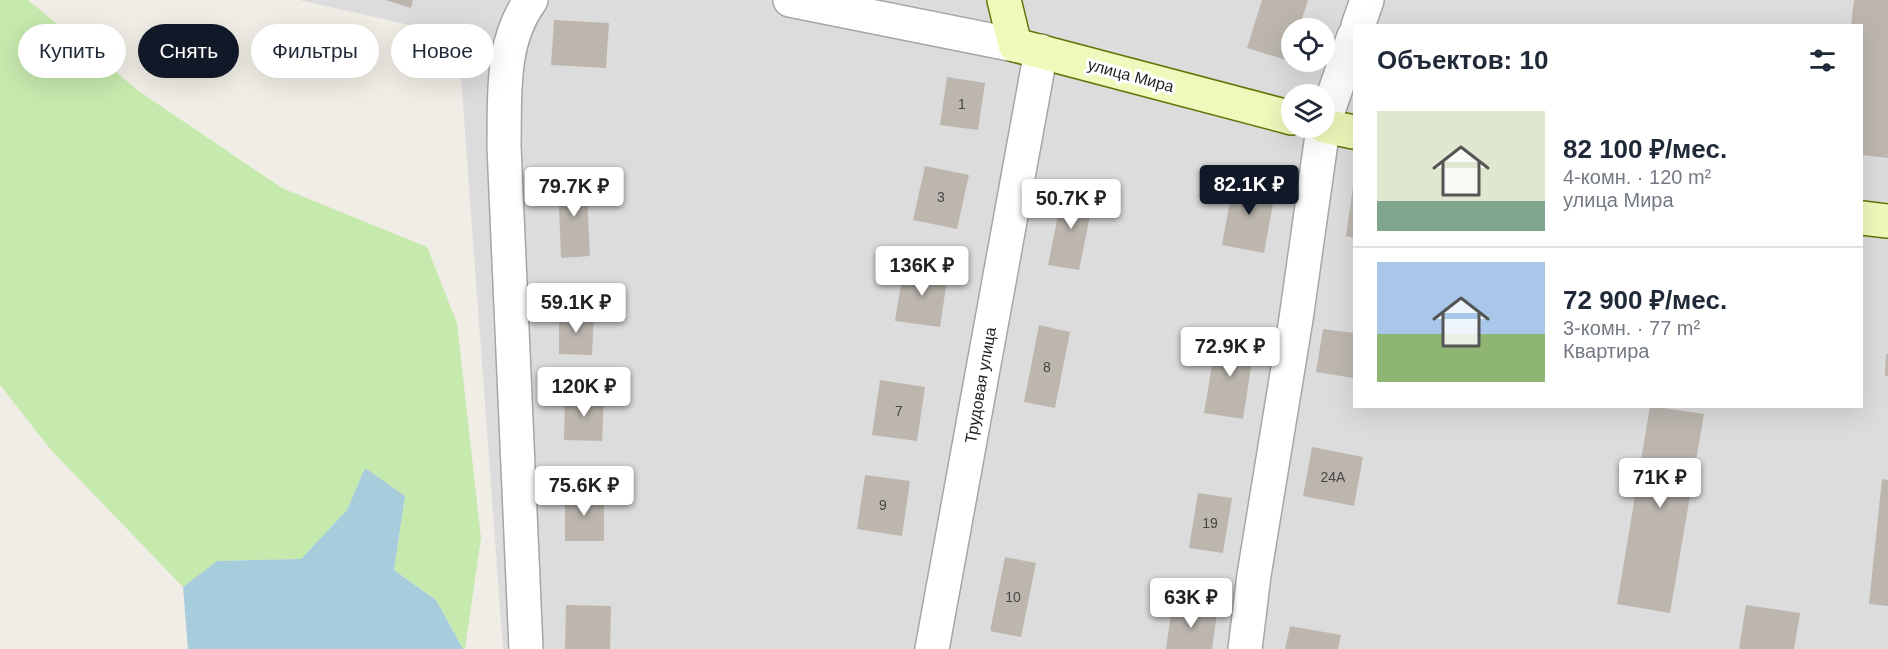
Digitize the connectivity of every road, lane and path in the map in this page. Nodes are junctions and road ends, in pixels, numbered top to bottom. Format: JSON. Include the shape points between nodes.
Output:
{"nodes":[{"id":1,"x":531,"y":0,"type":"edge"},
{"id":2,"x":790,"y":0,"type":"edge"},
{"id":3,"x":1004,"y":0,"type":"edge"},
{"id":4,"x":1367,"y":0,"type":"edge"},
{"id":5,"x":1359,"y":24,"type":"edge"},
{"id":6,"x":1353,"y":39,"type":"edge"},
{"id":7,"x":1028,"y":48,"type":"junction"},
{"id":8,"x":1335,"y":93,"type":"edge"},
{"id":9,"x":1281,"y":115,"type":"edge"},
{"id":10,"x":1335,"y":128,"type":"edge"},
{"id":11,"x":1353,"y":132,"type":"edge"},
{"id":12,"x":1322,"y":138,"type":"edge"},
{"id":13,"x":1863,"y":218,"type":"edge"},
{"id":14,"x":1888,"y":221,"type":"edge"},
{"id":15,"x":526,"y":649,"type":"edge"},
{"id":16,"x":932,"y":649,"type":"edge"},
{"id":17,"x":1245,"y":649,"type":"edge"}],
"edges":[{"from":1,"to":15,"type":"street","via":[[518,18],[505,69],[504,124]]},
{"from":2,"to":7,"type":"street"},
{"from":3,"to":7,"type":"street"},
{"from":4,"to":5,"type":"street"},
{"from":6,"to":8,"type":"street"},
{"from":7,"to":9,"type":"street","name":"улица Мира"},
{"from":7,"to":16,"type":"street","name":"Трудовая улица"},
{"from":10,"to":11,"type":"street"},
{"from":12,"to":17,"type":"street"},
{"from":13,"to":14,"type":"street"}]}
